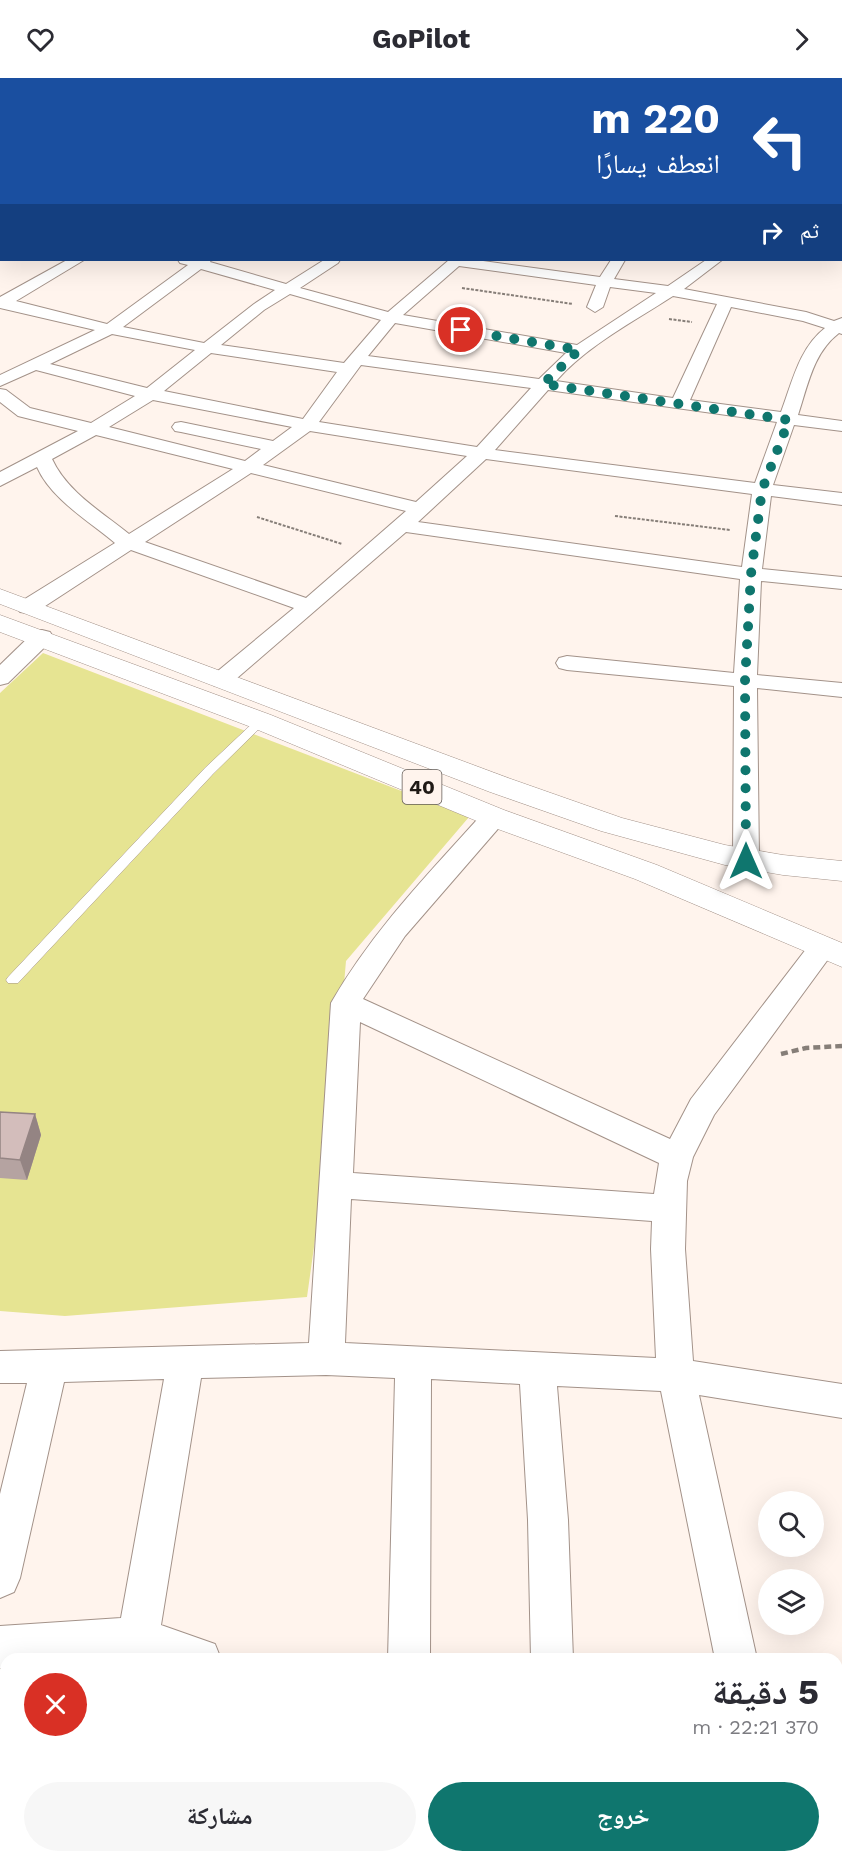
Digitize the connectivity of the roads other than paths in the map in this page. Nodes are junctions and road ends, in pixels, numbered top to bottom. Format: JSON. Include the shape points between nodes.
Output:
{"nodes":[{"id":1,"x":74,"y":261,"type":"edge"},
{"id":2,"x":196,"y":261,"type":"edge"},
{"id":3,"x":331,"y":261,"type":"edge"},
{"id":4,"x":455,"y":261,"type":"edge"},
{"id":5,"x":463,"y":261,"type":"edge"},
{"id":6,"x":617,"y":261,"type":"edge"},
{"id":7,"x":715,"y":261,"type":"edge"},
{"id":8,"x":605,"y":281,"type":"junction"},
{"id":9,"x":287,"y":288,"type":"junction"},
{"id":10,"x":671,"y":291,"type":"junction"},
{"id":11,"x":1,"y":302,"type":"edge"},
{"id":12,"x":725,"y":303,"type":"junction"},
{"id":13,"x":595,"y":307,"type":"road end"},
{"id":14,"x":391,"y":318,"type":"junction"},
{"id":15,"x":840,"y":327,"type":"edge"},
{"id":16,"x":110,"y":329,"type":"junction"},
{"id":17,"x":207,"y":348,"type":"junction"},
{"id":18,"x":579,"y":350,"type":"junction"},
{"id":19,"x":352,"y":364,"type":"junction"},
{"id":20,"x":36,"y":366,"type":"junction"},
{"id":21,"x":0,"y":381,"type":"edge"},
{"id":22,"x":543,"y":384,"type":"junction"},
{"id":23,"x":0,"y":394,"type":"edge"},
{"id":24,"x":150,"y":394,"type":"junction"},
{"id":25,"x":679,"y":404,"type":"junction"},
{"id":26,"x":789,"y":420,"type":"junction"},
{"id":27,"x":308,"y":424,"type":"junction"},
{"id":28,"x":842,"y":426,"type":"edge"},
{"id":29,"x":181,"y":427,"type":"dead end"},
{"id":30,"x":94,"y":429,"type":"junction"},
{"id":31,"x":277,"y":447,"type":"junction"},
{"id":32,"x":482,"y":453,"type":"junction"},
{"id":33,"x":42,"y":457,"type":"junction"},
{"id":34,"x":250,"y":466,"type":"junction"},
{"id":35,"x":0,"y":480,"type":"edge"},
{"id":36,"x":762,"y":490,"type":"junction"},
{"id":37,"x":842,"y":499,"type":"edge"},
{"id":38,"x":420,"y":509,"type":"junction"},
{"id":39,"x":403,"y":526,"type":"junction"},
{"id":40,"x":127,"y":542,"type":"junction"},
{"id":41,"x":751,"y":574,"type":"junction"},
{"id":42,"x":842,"y":583,"type":"edge"},
{"id":43,"x":0,"y":596,"type":"edge"},
{"id":44,"x":309,"y":606,"type":"junction"},
{"id":45,"x":28,"y":607,"type":"junction"},
{"id":46,"x":0,"y":623,"type":"edge"},
{"id":47,"x":42,"y":637,"type":"junction"},
{"id":48,"x":567,"y":663,"type":"dead end"},
{"id":49,"x":0,"y":678,"type":"edge"},
{"id":50,"x":221,"y":680,"type":"junction"},
{"id":51,"x":745,"y":681,"type":"junction"},
{"id":52,"x":842,"y":690,"type":"edge"},
{"id":53,"x":261,"y":721,"type":"junction"},
{"id":54,"x":494,"y":817,"type":"junction"},
{"id":55,"x":746,"y":861,"type":"junction"},
{"id":56,"x":837,"y":876,"type":"edge"},
{"id":57,"x":836,"y":943,"type":"edge"},
{"id":58,"x":13,"y":980,"type":"dead end"},
{"id":59,"x":346,"y":1003,"type":"junction"},
{"id":60,"x":677,"y":1157,"type":"junction"},
{"id":61,"x":336,"y":1185,"type":"junction"},
{"id":62,"x":669,"y":1209,"type":"junction"},
{"id":63,"x":326,"y":1359,"type":"junction"},
{"id":64,"x":413,"y":1362,"type":"junction"},
{"id":65,"x":185,"y":1364,"type":"junction"},
{"id":66,"x":49,"y":1366,"type":"junction"},
{"id":67,"x":0,"y":1367,"type":"edge"},
{"id":68,"x":537,"y":1367,"type":"junction"},
{"id":69,"x":676,"y":1375,"type":"junction"},
{"id":70,"x":842,"y":1401,"type":"edge"},
{"id":71,"x":0,"y":1578,"type":"edge"},
{"id":72,"x":138,"y":1638,"type":"junction"},
{"id":73,"x":0,"y":1647,"type":"edge"},
{"id":74,"x":182,"y":1653,"type":"edge"},
{"id":75,"x":410,"y":1653,"type":"edge"},
{"id":76,"x":552,"y":1653,"type":"edge"},
{"id":77,"x":735,"y":1653,"type":"edge"}],
"edges":[{"from":1,"to":11,"type":"street"},
{"from":2,"to":9,"type":"street"},
{"from":2,"to":16,"type":"street"},
{"from":3,"to":9,"type":"street"},
{"from":4,"to":14,"type":"street"},
{"from":5,"to":8,"type":"street"},
{"from":6,"to":8,"type":"street"},
{"from":7,"to":10,"type":"street"},
{"from":8,"to":10,"type":"street"},
{"from":8,"to":13,"type":"street"},
{"from":9,"to":14,"type":"street"},
{"from":9,"to":17,"type":"street"},
{"from":10,"to":12,"type":"street"},
{"from":10,"to":18,"type":"street"},
{"from":11,"to":16,"type":"street"},
{"from":12,"to":15,"type":"street"},
{"from":12,"to":25,"type":"street"},
{"from":14,"to":18,"type":"street"},
{"from":14,"to":19,"type":"street"},
{"from":15,"to":26,"type":"street","via":[[821,339],[811,353]]},
{"from":16,"to":17,"type":"street"},
{"from":16,"to":20,"type":"street"},
{"from":17,"to":19,"type":"street"},
{"from":17,"to":24,"type":"street"},
{"from":18,"to":22,"type":"street"},
{"from":19,"to":22,"type":"street"},
{"from":19,"to":27,"type":"street"},
{"from":20,"to":21,"type":"street"},
{"from":20,"to":24,"type":"street"},
{"from":22,"to":25,"type":"street"},
{"from":22,"to":32,"type":"street"},
{"from":23,"to":30,"type":"street","via":[[16,416]]},
{"from":24,"to":27,"type":"street"},
{"from":24,"to":30,"type":"street"},
{"from":25,"to":26,"type":"street"},
{"from":26,"to":28,"type":"street"},
{"from":26,"to":36,"type":"street"},
{"from":27,"to":31,"type":"street"},
{"from":27,"to":32,"type":"street"},
{"from":29,"to":31,"type":"street"},
{"from":30,"to":33,"type":"street"},
{"from":30,"to":34,"type":"street"},
{"from":31,"to":34,"type":"street"},
{"from":32,"to":36,"type":"street"},
{"from":32,"to":38,"type":"street"},
{"from":33,"to":35,"type":"street"},
{"from":33,"to":40,"type":"street","via":[[50,475],[67,494]]},
{"from":34,"to":38,"type":"street"},
{"from":34,"to":40,"type":"street"},
{"from":36,"to":37,"type":"street"},
{"from":36,"to":41,"type":"street"},
{"from":38,"to":39,"type":"street"},
{"from":39,"to":41,"type":"street"},
{"from":39,"to":44,"type":"street"},
{"from":40,"to":44,"type":"street"},
{"from":40,"to":45,"type":"street"},
{"from":41,"to":42,"type":"street"},
{"from":41,"to":51,"type":"street"},
{"from":43,"to":45,"type":"highway","number":"40"},
{"from":44,"to":50,"type":"street"},
{"from":45,"to":50,"type":"highway","number":"40"},
{"from":46,"to":47,"type":"highway","number":"40"},
{"from":47,"to":49,"type":"street"},
{"from":47,"to":53,"type":"highway","number":"40"},
{"from":48,"to":51,"type":"street"},
{"from":50,"to":55,"type":"highway","number":"40","via":[[525,796],[620,828]]},
{"from":51,"to":52,"type":"street"},
{"from":51,"to":55,"type":"street"},
{"from":53,"to":54,"type":"highway","number":"40"},
{"from":53,"to":58,"type":"lane"},
{"from":54,"to":57,"type":"highway","number":"40","via":[[646,872],[791,933],[820,936],[840,930]]},
{"from":54,"to":59,"type":"street","via":[[398,927]]},
{"from":55,"to":56,"type":"highway","number":"40"},
{"from":57,"to":60,"type":"street","via":[[702,1108]]},
{"from":59,"to":60,"type":"street"},
{"from":59,"to":61,"type":"street"},
{"from":60,"to":62,"type":"street"},
{"from":61,"to":62,"type":"street"},
{"from":61,"to":63,"type":"street"},
{"from":62,"to":69,"type":"street","via":[[669,1298]]},
{"from":63,"to":64,"type":"street"},
{"from":63,"to":65,"type":"street"},
{"from":64,"to":68,"type":"street"},
{"from":64,"to":75,"type":"street"},
{"from":65,"to":66,"type":"street"},
{"from":65,"to":72,"type":"street"},
{"from":66,"to":67,"type":"street"},
{"from":66,"to":71,"type":"street"},
{"from":68,"to":69,"type":"street"},
{"from":68,"to":76,"type":"street","via":[[548,1520]]},
{"from":69,"to":70,"type":"street"},
{"from":69,"to":77,"type":"street"},
{"from":72,"to":73,"type":"street"},
{"from":72,"to":74,"type":"street"}]}
